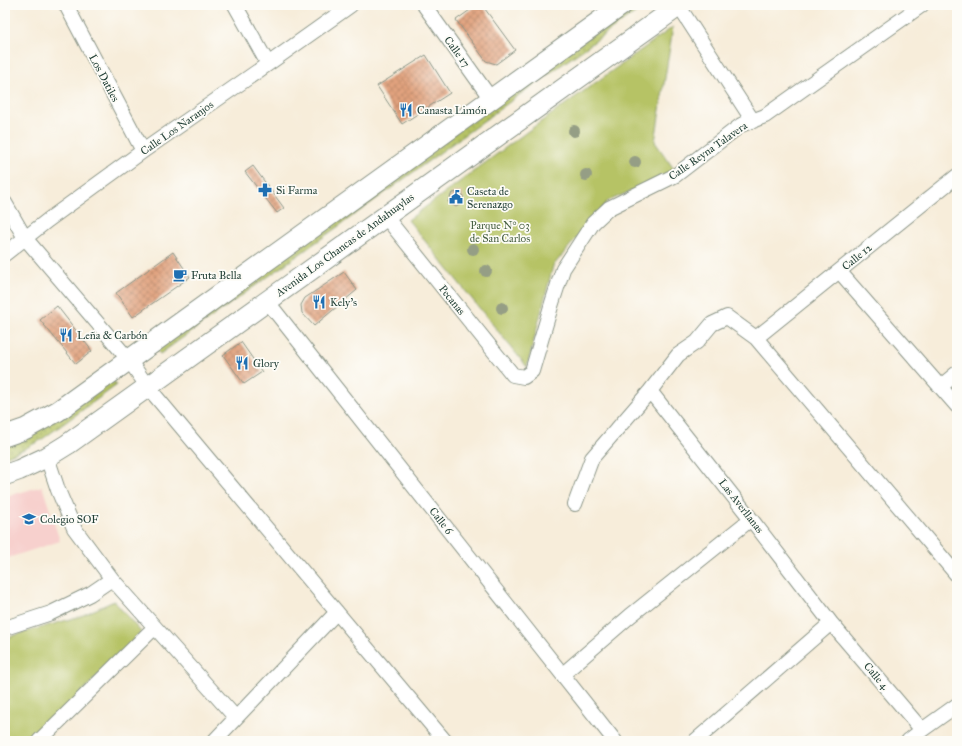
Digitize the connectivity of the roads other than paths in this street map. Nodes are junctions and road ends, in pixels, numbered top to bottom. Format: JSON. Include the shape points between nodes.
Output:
{"nodes":[{"id":1,"x":66,"y":5,"type":"edge"},
{"id":2,"x":235,"y":5,"type":"edge"},
{"id":3,"x":350,"y":5,"type":"edge"},
{"id":4,"x":424,"y":5,"type":"edge"},
{"id":5,"x":622,"y":5,"type":"edge"},
{"id":6,"x":679,"y":5,"type":"edge"},
{"id":7,"x":922,"y":5,"type":"edge"},
{"id":8,"x":268,"y":64,"type":"junction"},
{"id":9,"x":491,"y":99,"type":"junction"},
{"id":10,"x":753,"y":120,"type":"junction"},
{"id":11,"x":143,"y":151,"type":"junction"},
{"id":12,"x":957,"y":176,"type":"edge"},
{"id":13,"x":5,"y":204,"type":"edge"},
{"id":14,"x":385,"y":216,"type":"junction"},
{"id":15,"x":25,"y":238,"type":"junction"},
{"id":16,"x":5,"y":254,"type":"edge"},
{"id":17,"x":839,"y":271,"type":"junction"},
{"id":18,"x":267,"y":301,"type":"junction"},
{"id":19,"x":756,"y":338,"type":"junction"},
{"id":20,"x":129,"y":360,"type":"junction"},
{"id":21,"x":957,"y":374,"type":"edge"},
{"id":22,"x":524,"y":377,"type":"joint"},
{"id":23,"x":148,"y":386,"type":"junction"},
{"id":24,"x":940,"y":387,"type":"junction"},
{"id":25,"x":650,"y":391,"type":"junction"},
{"id":26,"x":957,"y":406,"type":"edge"},
{"id":27,"x":5,"y":436,"type":"edge"},
{"id":28,"x":47,"y":457,"type":"junction"},
{"id":29,"x":5,"y":475,"type":"edge"},
{"id":30,"x":575,"y":504,"type":"dead end"},
{"id":31,"x":751,"y":519,"type":"junction"},
{"id":32,"x":957,"y":575,"type":"edge"},
{"id":33,"x":112,"y":579,"type":"junction"},
{"id":34,"x":337,"y":612,"type":"junction"},
{"id":35,"x":831,"y":623,"type":"junction"},
{"id":36,"x":155,"y":627,"type":"junction"},
{"id":37,"x":5,"y":628,"type":"edge"},
{"id":38,"x":563,"y":674,"type":"junction"},
{"id":39,"x":957,"y":705,"type":"edge"},
{"id":40,"x":236,"y":718,"type":"junction"},
{"id":41,"x":922,"y":730,"type":"junction"},
{"id":42,"x":39,"y":741,"type":"edge"},
{"id":43,"x":214,"y":741,"type":"edge"},
{"id":44,"x":445,"y":741,"type":"edge"},
{"id":45,"x":615,"y":741,"type":"edge"},
{"id":46,"x":695,"y":741,"type":"edge"},
{"id":47,"x":908,"y":741,"type":"edge"}],
"edges":[{"from":1,"to":11,"type":"street","name":"Los Datiles"},
{"from":2,"to":8,"type":"street"},
{"from":3,"to":8,"type":"street","name":"Calle Los Naranjos"},
{"from":4,"to":9,"type":"street","name":"Calle 17"},
{"from":5,"to":9,"type":"main road"},
{"from":6,"to":10,"type":"street"},
{"from":6,"to":14,"type":"main road","name":"Avenida Los Chancas de Andahuaylas"},
{"from":7,"to":10,"type":"street","name":"Calle Reyna Talavera","via":[[765,116]]},
{"from":8,"to":11,"type":"street","name":"Calle Los Naranjos"},
{"from":9,"to":20,"type":"main road"},
{"from":10,"to":22,"type":"street","name":"Calle Reyna Talavera","via":[[741,125],[676,175],[609,208],[593,223],[563,270],[532,371]]},
{"from":11,"to":15,"type":"street","name":"Calle Los Naranjos"},
{"from":12,"to":17,"type":"street","name":"Calle 12"},
{"from":13,"to":15,"type":"street"},
{"from":14,"to":18,"type":"main road","name":"Avenida Los Chancas de Andahuaylas"},
{"from":14,"to":22,"type":"street","name":"Pecanas","via":[[513,376]]},
{"from":15,"to":16,"type":"street","name":"Calle Los Naranjos"},
{"from":15,"to":20,"type":"street"},
{"from":17,"to":19,"type":"street","name":"Calle 12"},
{"from":17,"to":24,"type":"street"},
{"from":18,"to":23,"type":"main road","name":"Avenida Los Chancas de Andahuaylas"},
{"from":18,"to":38,"type":"street","name":"Calle 6"},
{"from":19,"to":25,"type":"street","via":[[727,317],[712,324],[697,342],[678,355]]},
{"from":19,"to":32,"type":"street"},
{"from":20,"to":23,"type":"street"},
{"from":20,"to":27,"type":"main road","via":[[58,411],[25,429]]},
{"from":21,"to":24,"type":"street"},
{"from":23,"to":28,"type":"main road","name":"Avenida Los Chancas de Andahuaylas"},
{"from":23,"to":34,"type":"street"},
{"from":24,"to":26,"type":"street"},
{"from":25,"to":30,"type":"street","via":[[592,458]]},
{"from":25,"to":31,"type":"street","name":"Las Averllanas"},
{"from":28,"to":29,"type":"main road","name":"Avenida Los Chancas de Andahuaylas"},
{"from":28,"to":33,"type":"street","via":[[74,528]]},
{"from":31,"to":35,"type":"street","name":"Las Averllanas"},
{"from":31,"to":38,"type":"street","via":[[630,616]]},
{"from":33,"to":36,"type":"street"},
{"from":33,"to":37,"type":"street","via":[[90,594],[51,613]]},
{"from":34,"to":40,"type":"street"},
{"from":34,"to":44,"type":"street"},
{"from":35,"to":41,"type":"street","name":"Calle 4"},
{"from":35,"to":46,"type":"street"},
{"from":36,"to":40,"type":"street"},
{"from":36,"to":42,"type":"street"},
{"from":38,"to":45,"type":"street","name":"Calle 6"},
{"from":39,"to":41,"type":"street"},
{"from":40,"to":43,"type":"street"},
{"from":41,"to":47,"type":"street"}]}
